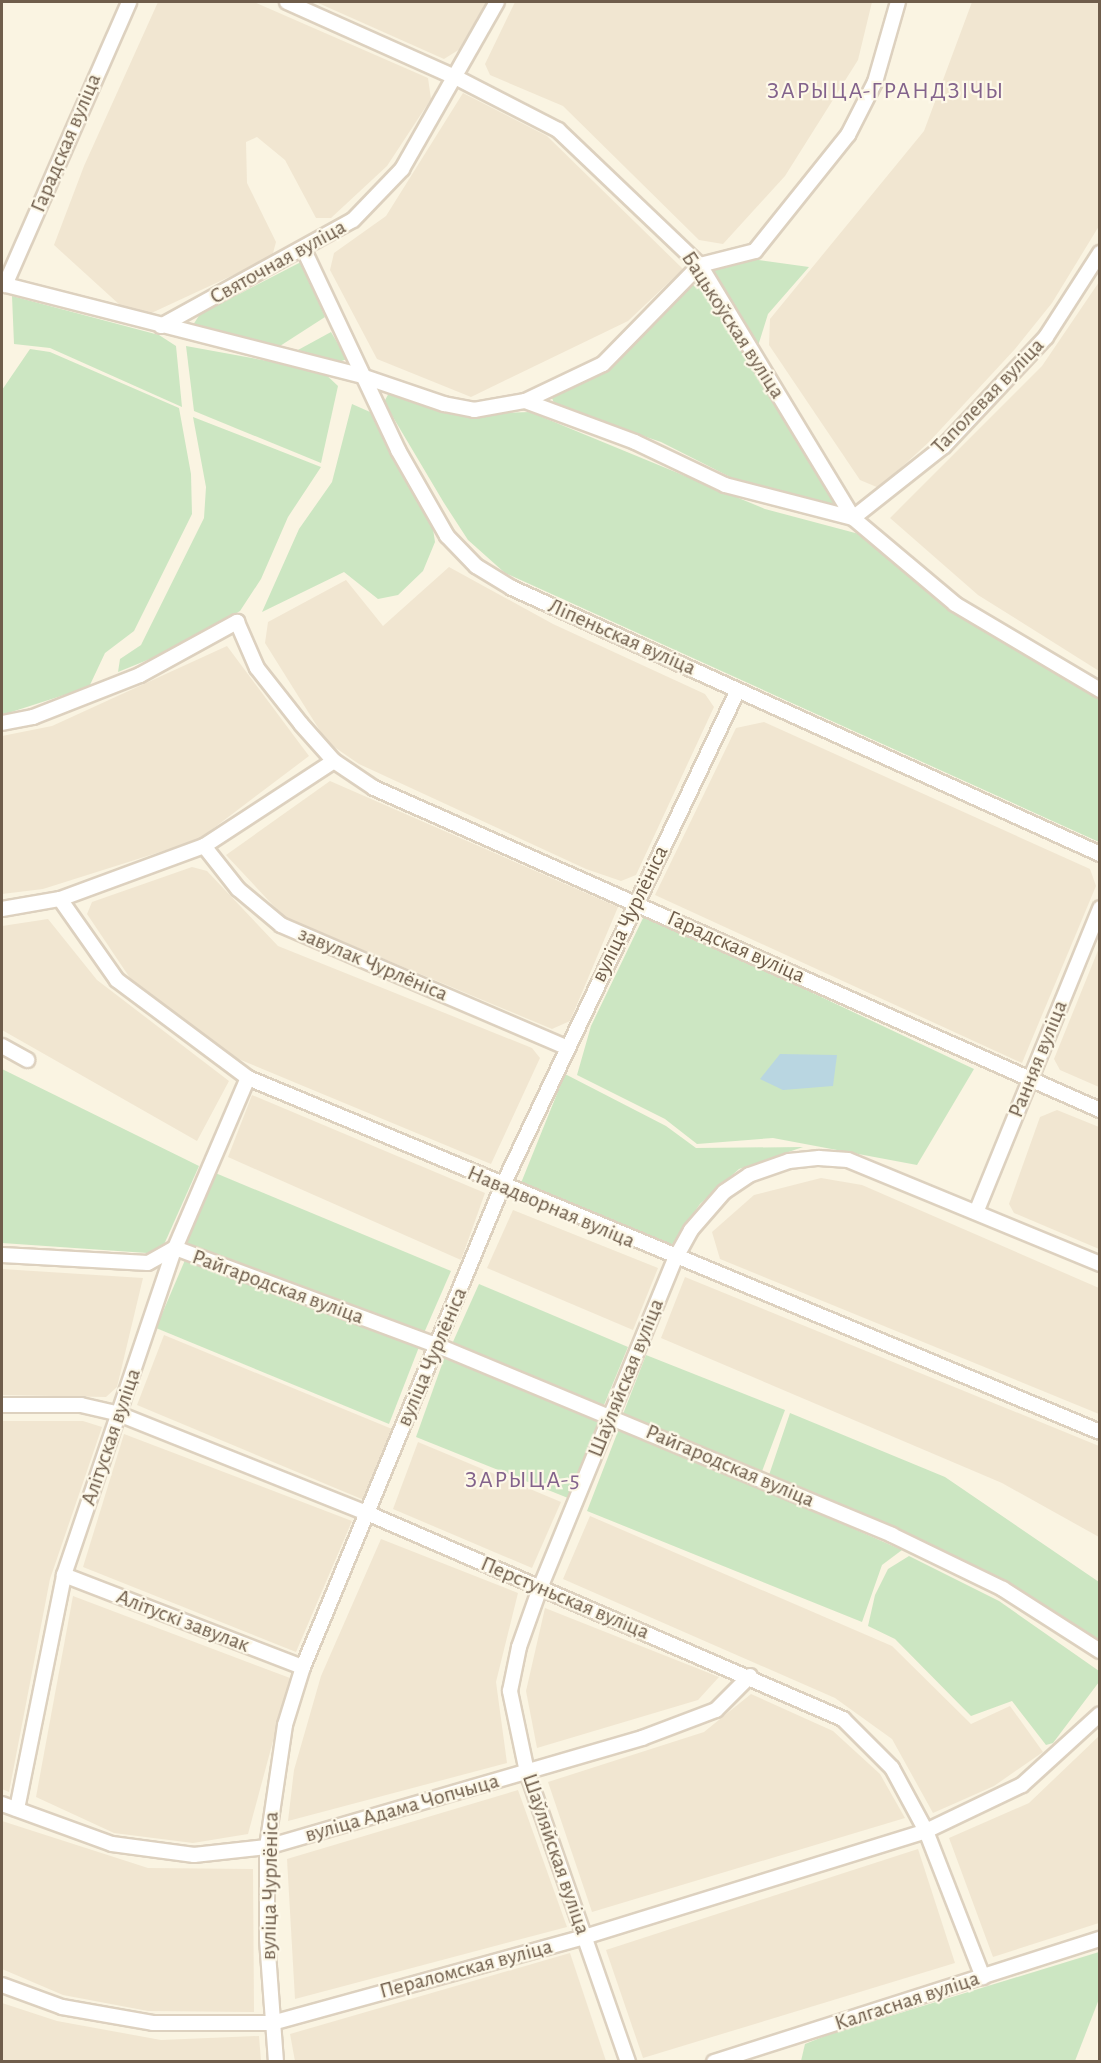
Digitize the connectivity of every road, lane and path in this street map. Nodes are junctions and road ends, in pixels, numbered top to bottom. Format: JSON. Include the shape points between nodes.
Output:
{"nodes":[{"id":1,"x":129,"y":2,"type":"edge"},
{"id":2,"x":287,"y":2,"type":"edge"},
{"id":3,"x":496,"y":2,"type":"edge"},
{"id":4,"x":898,"y":2,"type":"edge"},
{"id":5,"x":455,"y":77,"type":"junction"},
{"id":6,"x":304,"y":250,"type":"junction"},
{"id":7,"x":1099,"y":256,"type":"edge"},
{"id":8,"x":700,"y":265,"type":"junction"},
{"id":9,"x":3,"y":284,"type":"edge"},
{"id":10,"x":161,"y":326,"type":"junction"},
{"id":11,"x":362,"y":376,"type":"junction"},
{"id":12,"x":525,"y":401,"type":"junction"},
{"id":13,"x":853,"y":518,"type":"junction"},
{"id":14,"x":738,"y":690,"type":"junction"},
{"id":15,"x":1100,"y":690,"type":"edge"},
{"id":16,"x":2,"y":723,"type":"edge"},
{"id":17,"x":334,"y":761,"type":"junction"},
{"id":18,"x":204,"y":846,"type":"junction"},
{"id":19,"x":1100,"y":854,"type":"edge"},
{"id":20,"x":60,"y":899,"type":"junction"},
{"id":21,"x":635,"y":902,"type":"junction"},
{"id":22,"x":1100,"y":908,"type":"edge"},
{"id":23,"x":2,"y":909,"type":"edge"},
{"id":24,"x":2,"y":1046,"type":"edge"},
{"id":25,"x":566,"y":1047,"type":"junction"},
{"id":26,"x":27,"y":1060,"type":"dead end"},
{"id":27,"x":248,"y":1078,"type":"junction"},
{"id":28,"x":1030,"y":1080,"type":"junction"},
{"id":29,"x":1100,"y":1110,"type":"edge"},
{"id":30,"x":502,"y":1186,"type":"junction"},
{"id":31,"x":977,"y":1210,"type":"junction"},
{"id":32,"x":175,"y":1248,"type":"junction"},
{"id":33,"x":2,"y":1255,"type":"edge"},
{"id":34,"x":675,"y":1259,"type":"junction"},
{"id":35,"x":1100,"y":1264,"type":"edge"},
{"id":36,"x":436,"y":1344,"type":"junction"},
{"id":37,"x":2,"y":1405,"type":"edge"},
{"id":38,"x":119,"y":1414,"type":"junction"},
{"id":39,"x":612,"y":1415,"type":"junction"},
{"id":40,"x":1100,"y":1432,"type":"edge"},
{"id":41,"x":367,"y":1513,"type":"junction"},
{"id":42,"x":64,"y":1575,"type":"junction"},
{"id":43,"x":540,"y":1588,"type":"junction"},
{"id":44,"x":1100,"y":1651,"type":"edge"},
{"id":45,"x":303,"y":1667,"type":"junction"},
{"id":46,"x":750,"y":1676,"type":"junction"},
{"id":47,"x":1100,"y":1714,"type":"edge"},
{"id":48,"x":527,"y":1772,"type":"junction"},
{"id":49,"x":2,"y":1804,"type":"edge"},
{"id":50,"x":17,"y":1809,"type":"junction"},
{"id":51,"x":926,"y":1831,"type":"junction"},
{"id":52,"x":267,"y":1847,"type":"junction"},
{"id":53,"x":584,"y":1937,"type":"junction"},
{"id":54,"x":1100,"y":1940,"type":"edge"},
{"id":55,"x":983,"y":1977,"type":"junction"},
{"id":56,"x":2,"y":1985,"type":"edge"},
{"id":57,"x":272,"y":2023,"type":"junction"},
{"id":58,"x":276,"y":2061,"type":"edge"},
{"id":59,"x":628,"y":2061,"type":"edge"},
{"id":60,"x":714,"y":2061,"type":"edge"}],
"edges":[{"from":1,"to":9,"type":"street","name":"Гарадская вуліца"},
{"from":2,"to":5,"type":"street","name":"Бацькоўская вуліца"},
{"from":3,"to":5,"type":"street","name":"Святочная вуліца"},
{"from":4,"to":8,"type":"street","via":[[875,82],[848,135],[815,181],[755,250]]},
{"from":5,"to":6,"type":"street","name":"Святочная вуліца","via":[[402,169],[353,220]]},
{"from":5,"to":8,"type":"street","name":"Бацькоўская вуліца","via":[[558,130]]},
{"from":6,"to":10,"type":"street","name":"Святочная вуліца"},
{"from":6,"to":11,"type":"street","name":"Ліпеньская вуліца"},
{"from":7,"to":13,"type":"street","name":"Таполевая вуліца","via":[[1046,337],[952,437]]},
{"from":8,"to":12,"type":"street","via":[[603,364]]},
{"from":8,"to":13,"type":"street","name":"Бацькоўская вуліца"},
{"from":9,"to":10,"type":"street"},
{"from":10,"to":11,"type":"street"},
{"from":11,"to":12,"type":"street","via":[[474,410]]},
{"from":11,"to":14,"type":"street","name":"Ліпеньская вуліца","via":[[447,536],[476,566],[512,588]]},
{"from":12,"to":13,"type":"street","via":[[634,442],[725,485]]},
{"from":13,"to":15,"type":"street","name":"Бацькоўская вуліца","via":[[955,603]]},
{"from":14,"to":19,"type":"street","name":"Ліпеньская вуліца"},
{"from":14,"to":21,"type":"street","name":"вуліца Чурлёніса"},
{"from":16,"to":17,"type":"street","name":"Гарадская вуліца","via":[[33,717],[140,675],[237,622],[257,668]]},
{"from":17,"to":18,"type":"street"},
{"from":17,"to":21,"type":"street","name":"Гарадская вуліца","via":[[400,801]]},
{"from":18,"to":20,"type":"street"},
{"from":18,"to":25,"type":"street","name":"завулак Чурлёніса","via":[[238,889],[281,925]]},
{"from":20,"to":23,"type":"street"},
{"from":20,"to":27,"type":"street","name":"Навадворная вуліца","via":[[117,980]]},
{"from":21,"to":25,"type":"street","name":"вуліца Чурлёніса"},
{"from":21,"to":28,"type":"street","name":"Гарадская вуліца"},
{"from":22,"to":28,"type":"street","name":"Ранняя вуліца"},
{"from":24,"to":26,"type":"street"},
{"from":25,"to":30,"type":"street","name":"вуліца Чурлёніса"},
{"from":27,"to":30,"type":"street","name":"Навадворная вуліца"},
{"from":27,"to":32,"type":"street","name":"Алітуская вуліца"},
{"from":28,"to":29,"type":"street","name":"Гарадская вуліца"},
{"from":28,"to":31,"type":"street","name":"Ранняя вуліца"},
{"from":30,"to":34,"type":"street","name":"Навадворная вуліца"},
{"from":30,"to":36,"type":"street","name":"вуліца Чурлёніса"},
{"from":31,"to":34,"type":"street","name":"Шаўляйская вуліца","via":[[848,1161],[789,1161],[749,1175],[724,1192],[704,1211]]},
{"from":31,"to":35,"type":"street","name":"Шаўляйская вуліца"},
{"from":32,"to":33,"type":"street","name":"Райгародская вуліца","via":[[148,1263]]},
{"from":32,"to":36,"type":"street","name":"Райгародская вуліца"},
{"from":32,"to":38,"type":"street","name":"Алітуская вуліца"},
{"from":34,"to":39,"type":"street","name":"Шаўляйская вуліца"},
{"from":34,"to":40,"type":"street","name":"Навадворная вуліца"},
{"from":36,"to":39,"type":"street","name":"Райгародская вуліца"},
{"from":36,"to":41,"type":"street","name":"вуліца Чурлёніса"},
{"from":37,"to":38,"type":"street","name":"Перстуньская вуліца","via":[[81,1405]]},
{"from":38,"to":41,"type":"street","name":"Перстуньская вуліца"},
{"from":38,"to":42,"type":"street","name":"Алітуская вуліца"},
{"from":39,"to":43,"type":"street","name":"Шаўляйская вуліца"},
{"from":39,"to":44,"type":"street","name":"Райгародская вуліца","via":[[892,1535],[1003,1589]]},
{"from":41,"to":43,"type":"street","name":"Перстуньская вуліца"},
{"from":41,"to":45,"type":"street","name":"вуліца Чурлёніса"},
{"from":42,"to":45,"type":"street","name":"Алітускі завулак"},
{"from":42,"to":50,"type":"street","name":"Алітуская вуліца"},
{"from":43,"to":46,"type":"street","name":"Перстуньская вуліца"},
{"from":43,"to":48,"type":"street","name":"Шаўляйская вуліца","via":[[519,1647],[510,1691]]},
{"from":45,"to":52,"type":"street","name":"вуліца Чурлёніса","via":[[285,1725]]},
{"from":46,"to":48,"type":"street","name":"вуліца Адама Чопчыца","via":[[716,1710]]},
{"from":46,"to":51,"type":"street","name":"Перстуньская вуліца","via":[[843,1719],[892,1768]]},
{"from":47,"to":51,"type":"street","name":"Пераломская вуліца","via":[[1022,1785]]},
{"from":48,"to":52,"type":"street","name":"вуліца Адама Чопчыца"},
{"from":48,"to":53,"type":"street","name":"Шаўляйская вуліца"},
{"from":49,"to":50,"type":"street","name":"вуліца Адама Чопчыца"},
{"from":50,"to":52,"type":"street","name":"вуліца Адама Чопчыца","via":[[112,1844],[194,1855]]},
{"from":51,"to":53,"type":"street","name":"Пераломская вуліца"},
{"from":51,"to":55,"type":"street","name":"Перстуньская вуліца"},
{"from":52,"to":57,"type":"street","name":"вуліца Чурлёніса"},
{"from":53,"to":57,"type":"street","name":"Пераломская вуліца"},
{"from":53,"to":59,"type":"street","name":"Шаўляйская вуліца"},
{"from":54,"to":55,"type":"street","name":"Калгасная вуліца"},
{"from":55,"to":60,"type":"street","name":"Калгасная вуліца"},
{"from":56,"to":57,"type":"street","name":"Пераломская вуліца","via":[[62,2007],[153,2023]]},
{"from":57,"to":58,"type":"street","name":"вуліца Чурлёніса"}]}
